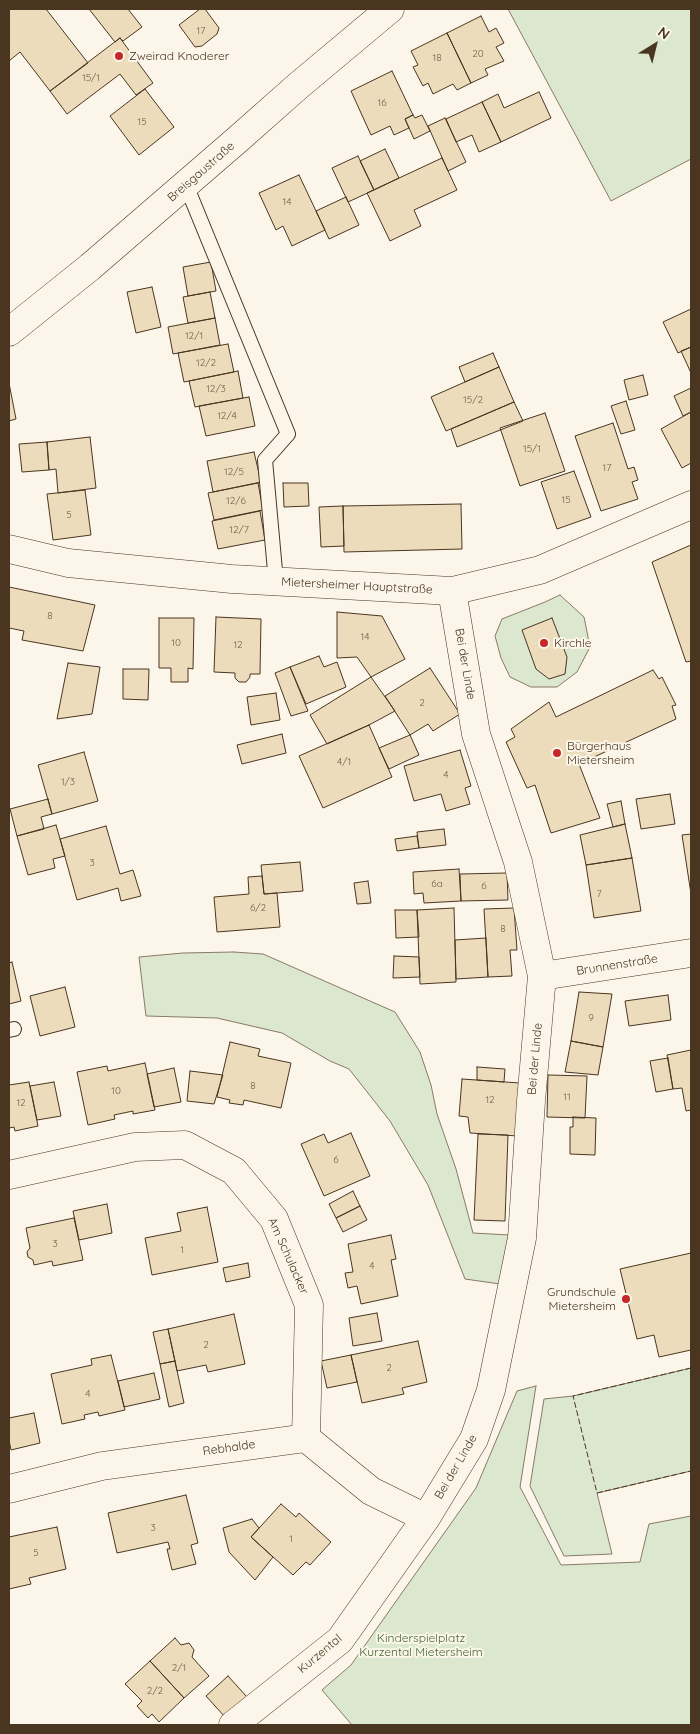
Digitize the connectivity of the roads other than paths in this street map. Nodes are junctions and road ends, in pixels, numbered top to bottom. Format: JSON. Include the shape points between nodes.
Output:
{"nodes":[{"id":1,"x":390,"y":9,"type":"edge"},
{"id":2,"x":186,"y":185,"type":"junction"},
{"id":3,"x":9,"y":332,"type":"edge"},
{"id":4,"x":691,"y":505,"type":"edge"},
{"id":5,"x":9,"y":549,"type":"edge"},
{"id":6,"x":276,"y":582,"type":"junction"},
{"id":7,"x":452,"y":591,"type":"junction"},
{"id":8,"x":691,"y":953,"type":"edge"},
{"id":9,"x":542,"y":976,"type":"junction"},
{"id":10,"x":9,"y":1175,"type":"edge"},
{"id":11,"x":306,"y":1438,"type":"junction"},
{"id":12,"x":9,"y":1488,"type":"edge"},
{"id":13,"x":426,"y":1518,"type":"junction"},
{"id":14,"x":233,"y":1725,"type":"edge"}],
"edges":[{"from":1,"to":2,"type":"street","name":"Breisgaustraße"},
{"from":2,"to":3,"type":"street","name":"Breisgaustraße"},
{"from":2,"to":6,"type":"lane","via":[[288,434],[265,460]]},
{"from":4,"to":7,"type":"street","name":"Mietersheimer Hauptstraße","via":[[540,570]]},
{"from":5,"to":6,"type":"street","name":"Mietersheimer Hauptstraße","via":[[68,563]]},
{"from":6,"to":7,"type":"street","name":"Mietersheimer Hauptstraße"},
{"from":7,"to":9,"type":"street","name":"Bei der Linde","via":[[476,734],[518,862]]},
{"from":8,"to":9,"type":"street","name":"Brunnenstraße"},
{"from":9,"to":13,"type":"street","name":"Bei der Linde","via":[[522,1238],[491,1390],[474,1439]]},
{"from":10,"to":11,"type":"street","name":"Am Schulacker","via":[[134,1147],[186,1145],[234,1171],[274,1219],[309,1305]]},
{"from":11,"to":12,"type":"street","name":"Rebhalde","via":[[102,1466]]},
{"from":11,"to":13,"type":"street","via":[[371,1491]]},
{"from":13,"to":14,"type":"street","name":"Kurzental","via":[[340,1640]]}]}
